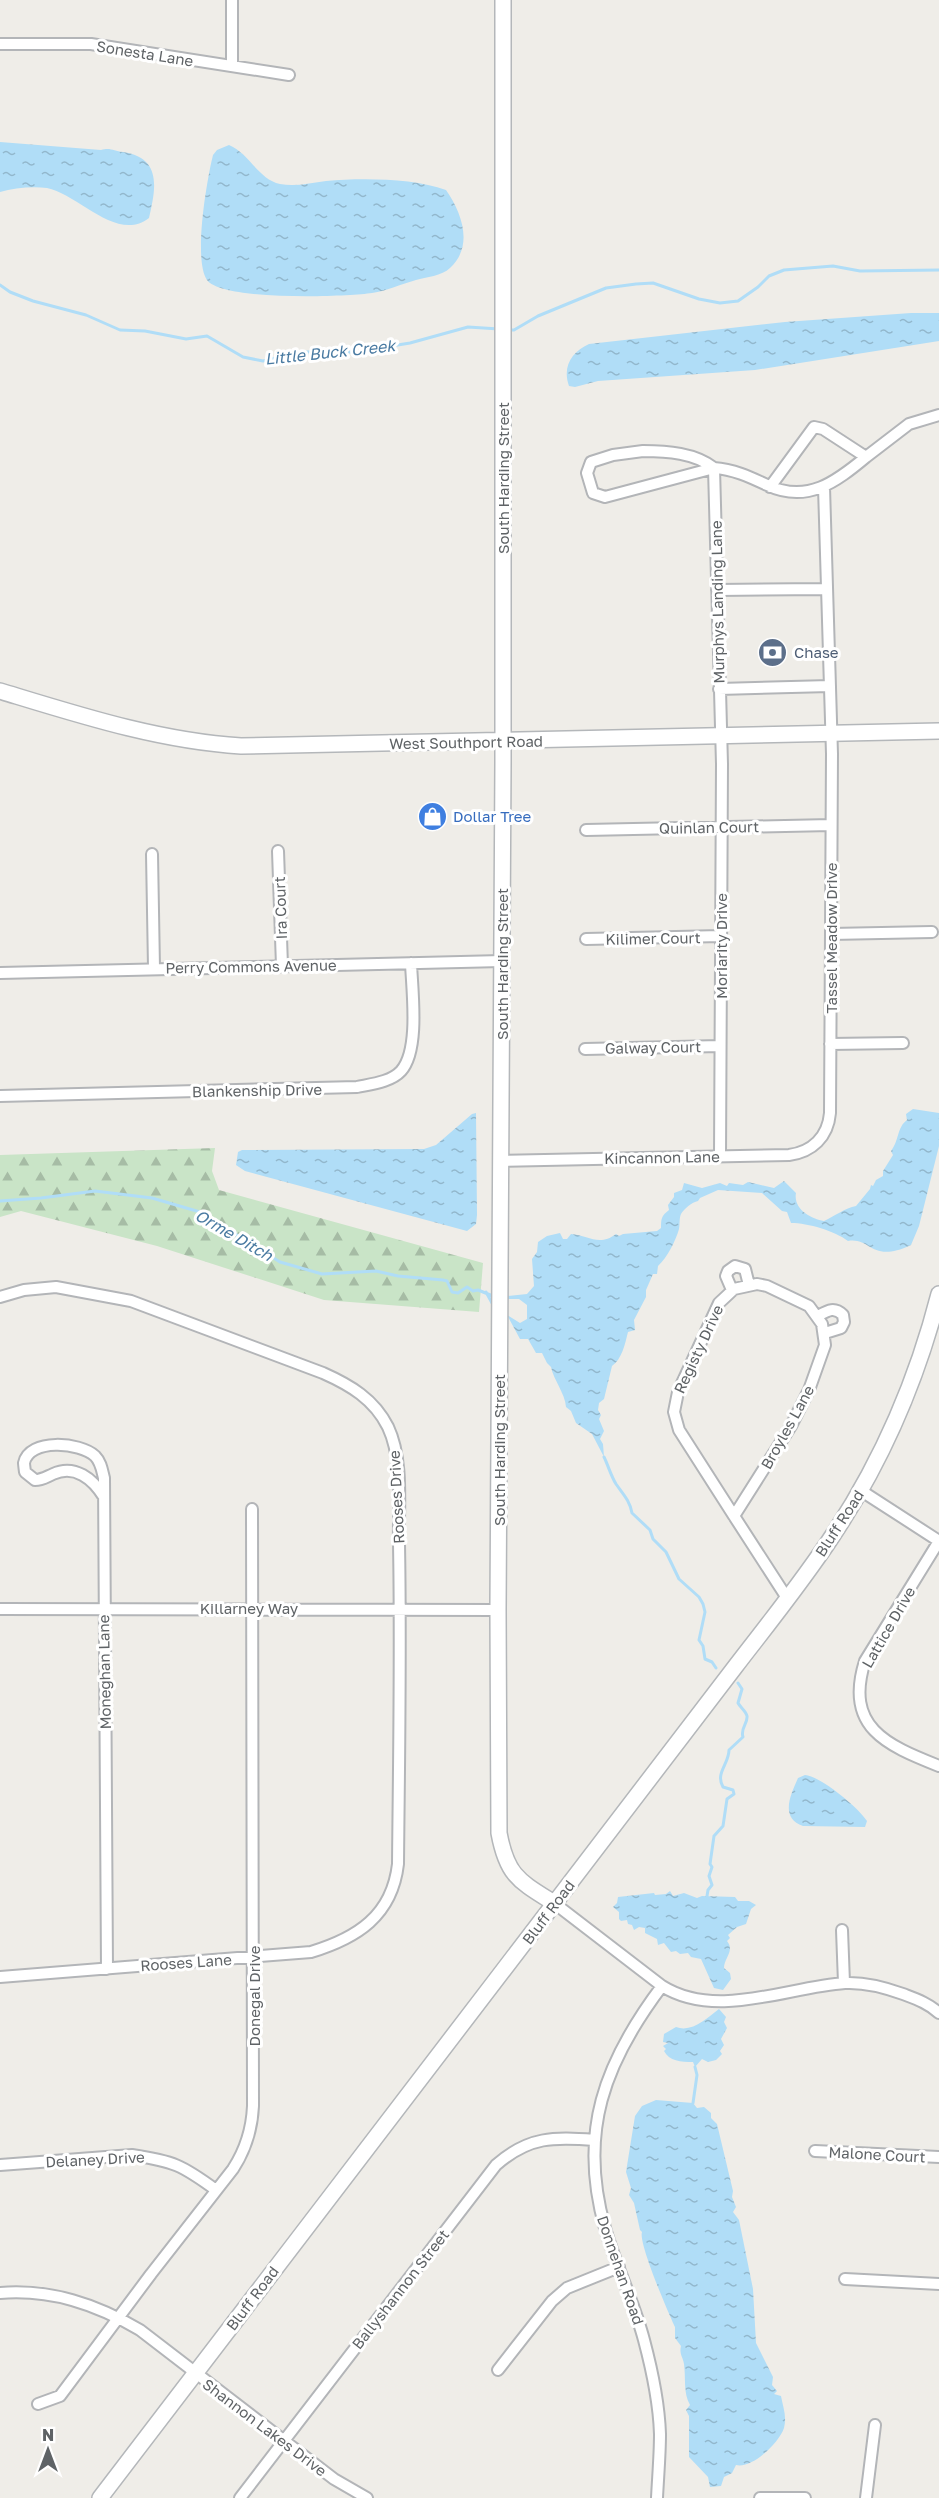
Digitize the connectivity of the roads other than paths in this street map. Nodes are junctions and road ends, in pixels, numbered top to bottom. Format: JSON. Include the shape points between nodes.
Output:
{"nodes":[{"id":1,"x":232,"y":0,"type":"edge"},
{"id":2,"x":503,"y":0,"type":"edge"},
{"id":3,"x":0,"y":44,"type":"edge"},
{"id":4,"x":232,"y":66,"type":"junction"},
{"id":5,"x":289,"y":75,"type":"dead end"},
{"id":6,"x":939,"y":415,"type":"edge"},
{"id":7,"x":866,"y":457,"type":"junction"},
{"id":8,"x":714,"y":468,"type":"junction"},
{"id":9,"x":770,"y":487,"type":"junction"},
{"id":10,"x":824,"y":488,"type":"junction"},
{"id":11,"x":827,"y":589,"type":"junction"},
{"id":12,"x":717,"y":590,"type":"junction"},
{"id":13,"x":830,"y":686,"type":"junction"},
{"id":14,"x":719,"y":689,"type":"junction"},
{"id":15,"x":0,"y":692,"type":"edge"},
{"id":16,"x":939,"y":730,"type":"edge"},
{"id":17,"x":831,"y":733,"type":"junction"},
{"id":18,"x":721,"y":736,"type":"junction"},
{"id":19,"x":503,"y":741,"type":"junction"},
{"id":20,"x":831,"y":825,"type":"junction"},
{"id":21,"x":721,"y":826,"type":"junction"},
{"id":22,"x":586,"y":830,"type":"dead end"},
{"id":23,"x":278,"y":851,"type":"dead end"},
{"id":24,"x":152,"y":854,"type":"dead end"},
{"id":25,"x":933,"y":932,"type":"dead end"},
{"id":26,"x":831,"y":934,"type":"junction"},
{"id":27,"x":721,"y":936,"type":"junction"},
{"id":28,"x":586,"y":939,"type":"dead end"},
{"id":29,"x":502,"y":961,"type":"junction"},
{"id":30,"x":411,"y":963,"type":"junction"},
{"id":31,"x":282,"y":966,"type":"junction"},
{"id":32,"x":154,"y":968,"type":"junction"},
{"id":33,"x":0,"y":973,"type":"edge"},
{"id":34,"x":903,"y":1043,"type":"dead end"},
{"id":35,"x":830,"y":1044,"type":"junction"},
{"id":36,"x":720,"y":1046,"type":"junction"},
{"id":37,"x":585,"y":1049,"type":"dead end"},
{"id":38,"x":0,"y":1096,"type":"edge"},
{"id":39,"x":819,"y":1140,"type":"joint"},
{"id":40,"x":720,"y":1156,"type":"junction"},
{"id":41,"x":500,"y":1161,"type":"junction"},
{"id":42,"x":749,"y":1285,"type":"junction"},
{"id":43,"x":732,"y":1290,"type":"junction"},
{"id":44,"x":939,"y":1294,"type":"edge"},
{"id":45,"x":0,"y":1297,"type":"edge"},
{"id":46,"x":818,"y":1317,"type":"junction"},
{"id":47,"x":825,"y":1332,"type":"junction"},
{"id":48,"x":860,"y":1490,"type":"junction"},
{"id":49,"x":104,"y":1497,"type":"junction"},
{"id":50,"x":252,"y":1509,"type":"dead end"},
{"id":51,"x":734,"y":1516,"type":"junction"},
{"id":52,"x":939,"y":1541,"type":"edge"},
{"id":53,"x":787,"y":1598,"type":"junction"},
{"id":54,"x":104,"y":1608,"type":"junction"},
{"id":55,"x":251,"y":1608,"type":"junction"},
{"id":56,"x":0,"y":1609,"type":"edge"},
{"id":57,"x":400,"y":1609,"type":"junction"},
{"id":58,"x":498,"y":1610,"type":"junction"},
{"id":59,"x":939,"y":1766,"type":"edge"},
{"id":60,"x":398,"y":1864,"type":"joint"},
{"id":61,"x":554,"y":1904,"type":"junction"},
{"id":62,"x":842,"y":1930,"type":"dead end"},
{"id":63,"x":254,"y":1957,"type":"junction"},
{"id":64,"x":107,"y":1969,"type":"junction"},
{"id":65,"x":0,"y":1977,"type":"edge"},
{"id":66,"x":844,"y":1983,"type":"junction"},
{"id":67,"x":662,"y":1986,"type":"junction"},
{"id":68,"x":937,"y":2007,"type":"edge"},
{"id":69,"x":595,"y":2139,"type":"junction"},
{"id":70,"x":815,"y":2151,"type":"dead end"},
{"id":71,"x":939,"y":2157,"type":"edge"},
{"id":72,"x":0,"y":2165,"type":"edge"},
{"id":73,"x":216,"y":2190,"type":"junction"},
{"id":74,"x":619,"y":2267,"type":"junction"},
{"id":75,"x":845,"y":2279,"type":"dead end"},
{"id":76,"x":939,"y":2284,"type":"edge"},
{"id":77,"x":0,"y":2294,"type":"edge"},
{"id":78,"x":117,"y":2317,"type":"junction"},
{"id":79,"x":498,"y":2370,"type":"dead end"},
{"id":80,"x":195,"y":2373,"type":"junction"},
{"id":81,"x":38,"y":2404,"type":"dead end"},
{"id":82,"x":875,"y":2425,"type":"dead end"},
{"id":83,"x":284,"y":2440,"type":"junction"},
{"id":84,"x":100,"y":2498,"type":"edge"},
{"id":85,"x":240,"y":2498,"type":"edge"},
{"id":86,"x":367,"y":2498,"type":"edge"},
{"id":87,"x":657,"y":2498,"type":"edge"},
{"id":88,"x":760,"y":2498,"type":"edge"},
{"id":89,"x":805,"y":2498,"type":"edge"},
{"id":90,"x":866,"y":2498,"type":"edge"}],
"edges":[{"from":1,"to":4,"type":"street"},
{"from":2,"to":19,"type":"main road","name":"South Harding Street"},
{"from":3,"to":4,"type":"street","name":"Sonesta Lane","via":[[91,44]]},
{"from":4,"to":5,"type":"street","name":"Sonesta Lane"},
{"from":6,"to":7,"type":"street","via":[[909,424]]},
{"from":7,"to":9,"type":"street","via":[[814,427]]},
{"from":7,"to":10,"type":"street"},
{"from":8,"to":8,"type":"street","via":[[692,456],[643,451],[596,460],[587,471],[593,493],[605,496]]},
{"from":8,"to":9,"type":"street","via":[[733,471]]},
{"from":8,"to":12,"type":"street","name":"Murphys Landing Lane"},
{"from":9,"to":10,"type":"street","via":[[796,493]]},
{"from":10,"to":11,"type":"street","name":"Tassel Meadow Drive"},
{"from":11,"to":12,"type":"street"},
{"from":11,"to":13,"type":"street","name":"Tassel Meadow Drive"},
{"from":12,"to":14,"type":"street","name":"Murphys Landing Lane"},
{"from":13,"to":14,"type":"street"},
{"from":13,"to":17,"type":"street","name":"Tassel Meadow Drive"},
{"from":14,"to":18,"type":"street","name":"Murphys Landing Lane"},
{"from":15,"to":19,"type":"main road","name":"West Southport Road","via":[[125,727],[214,744]]},
{"from":16,"to":17,"type":"main road","name":"West Southport Road"},
{"from":17,"to":18,"type":"main road","name":"West Southport Road"},
{"from":17,"to":20,"type":"street","name":"Tassel Meadow Drive"},
{"from":18,"to":19,"type":"main road","name":"West Southport Road"},
{"from":18,"to":21,"type":"street","name":"Moriarity Drive"},
{"from":19,"to":29,"type":"main road","name":"South Harding Street"},
{"from":20,"to":21,"type":"street","name":"Quinlan Court"},
{"from":20,"to":26,"type":"street","name":"Tassel Meadow Drive"},
{"from":21,"to":22,"type":"street","name":"Quinlan Court"},
{"from":21,"to":27,"type":"street","name":"Moriarity Drive"},
{"from":23,"to":31,"type":"street","name":"Ira Court"},
{"from":24,"to":32,"type":"street"},
{"from":25,"to":26,"type":"street"},
{"from":26,"to":35,"type":"street","name":"Tassel Meadow Drive"},
{"from":27,"to":28,"type":"street","name":"Kilimer Court"},
{"from":27,"to":36,"type":"street","name":"Moriarity Drive"},
{"from":29,"to":30,"type":"street","name":"Perry Commons Avenue"},
{"from":29,"to":41,"type":"main road","name":"South Harding Street"},
{"from":30,"to":31,"type":"street","name":"Perry Commons Avenue"},
{"from":30,"to":38,"type":"street","name":"Blankenship Drive","via":[[413,1023],[409,1056],[402,1070],[374,1083],[357,1087]]},
{"from":31,"to":32,"type":"street","name":"Perry Commons Avenue"},
{"from":32,"to":33,"type":"street","name":"Perry Commons Avenue"},
{"from":34,"to":35,"type":"street"},
{"from":35,"to":39,"type":"street","name":"Tassel Meadow Drive","via":[[830,1117]]},
{"from":36,"to":37,"type":"street","name":"Galway Court"},
{"from":36,"to":40,"type":"street","name":"Moriarity Drive"},
{"from":39,"to":40,"type":"street","name":"Kincannon Lane","via":[[794,1154]]},
{"from":40,"to":41,"type":"street","name":"Kincannon Lane"},
{"from":41,"to":58,"type":"main road","name":"South Harding Street"},
{"from":42,"to":43,"type":"street","name":"Registy Drive"},
{"from":42,"to":43,"type":"street","via":[[745,1269],[735,1266],[726,1277]]},
{"from":42,"to":46,"type":"street","name":"Registy Drive","via":[[767,1286],[809,1306]]},
{"from":43,"to":51,"type":"street","name":"Registy Drive","via":[[716,1307],[674,1407],[679,1430]]},
{"from":44,"to":48,"type":"main road","name":"Bluff Road","via":[[902,1405]]},
{"from":45,"to":57,"type":"street","name":"Rooses Drive","via":[[56,1287],[131,1301],[351,1385],[370,1402],[395,1448]]},
{"from":46,"to":47,"type":"street"},
{"from":46,"to":47,"type":"street","via":[[831,1309],[843,1315],[841,1328]]},
{"from":47,"to":51,"type":"street","name":"Broyles Lane","via":[[824,1353],[800,1408]]},
{"from":48,"to":52,"type":"street"},
{"from":48,"to":53,"type":"main road","name":"Bluff Road"},
{"from":49,"to":49,"type":"street","name":"Moneghan Lane","via":[[96,1483],[83,1473],[64,1471],[35,1480],[25,1472],[25,1461],[39,1449],[54,1444],[86,1449],[101,1465]]},
{"from":49,"to":54,"type":"street","name":"Moneghan Lane"},
{"from":50,"to":55,"type":"street","name":"Donegal Drive"},
{"from":51,"to":53,"type":"street","name":"Registy Drive"},
{"from":52,"to":59,"type":"street","name":"Lattice Drive","via":[[865,1661],[859,1681],[859,1699],[866,1719],[879,1737]]},
{"from":53,"to":61,"type":"main road","name":"Bluff Road"},
{"from":54,"to":55,"type":"street","name":"Killarney Way"},
{"from":54,"to":56,"type":"street","name":"Killarney Way"},
{"from":54,"to":64,"type":"street","name":"Moneghan Lane"},
{"from":55,"to":57,"type":"street","name":"Killarney Way"},
{"from":55,"to":63,"type":"street","name":"Donegal Drive"},
{"from":57,"to":58,"type":"street","name":"Killarney Way"},
{"from":57,"to":60,"type":"street","name":"Rooses Drive"},
{"from":58,"to":61,"type":"main road","name":"South Harding Street","via":[[499,1833],[506,1863],[515,1875]]},
{"from":60,"to":63,"type":"street","name":"Rooses Lane","via":[[394,1886],[384,1905],[358,1933],[310,1952]]},
{"from":61,"to":67,"type":"street"},
{"from":61,"to":80,"type":"main road","name":"Bluff Road"},
{"from":62,"to":66,"type":"street"},
{"from":63,"to":64,"type":"street","name":"Rooses Lane"},
{"from":63,"to":73,"type":"street","name":"Donegal Drive","via":[[252,2122],[242,2156]]},
{"from":64,"to":65,"type":"street","name":"Rooses Lane"},
{"from":66,"to":67,"type":"street","via":[[746,2000],[690,1999]]},
{"from":66,"to":68,"type":"street","via":[[882,1986]]},
{"from":67,"to":69,"type":"street","name":"Donnehan Road","via":[[615,2059],[601,2100]]},
{"from":69,"to":74,"type":"street","name":"Donnehan Road","via":[[599,2202]]},
{"from":69,"to":83,"type":"street","name":"Ballyshannon Street","via":[[537,2140],[509,2153],[496,2165]]},
{"from":70,"to":71,"type":"street","name":"Malone Court"},
{"from":72,"to":73,"type":"street","name":"Delaney Drive","via":[[151,2156],[185,2168]]},
{"from":73,"to":78,"type":"street","name":"Donegal Drive"},
{"from":74,"to":79,"type":"street","via":[[583,2281],[552,2301]]},
{"from":74,"to":87,"type":"street","name":"Donnehan Road","via":[[644,2338],[654,2384],[660,2433]]},
{"from":75,"to":76,"type":"street"},
{"from":77,"to":78,"type":"street","name":"Shannon Lakes Drive","via":[[49,2294],[86,2303]]},
{"from":78,"to":80,"type":"street","name":"Shannon Lakes Drive"},
{"from":78,"to":81,"type":"street","name":"Donegal Drive","via":[[60,2396]]},
{"from":80,"to":83,"type":"street","name":"Shannon Lakes Drive"},
{"from":80,"to":84,"type":"main road","name":"Bluff Road"},
{"from":82,"to":90,"type":"street"},
{"from":83,"to":85,"type":"street","name":"Ballyshannon Street"},
{"from":83,"to":86,"type":"street","name":"Shannon Lakes Drive","via":[[334,2479]]},
{"from":88,"to":89,"type":"street"}]}
